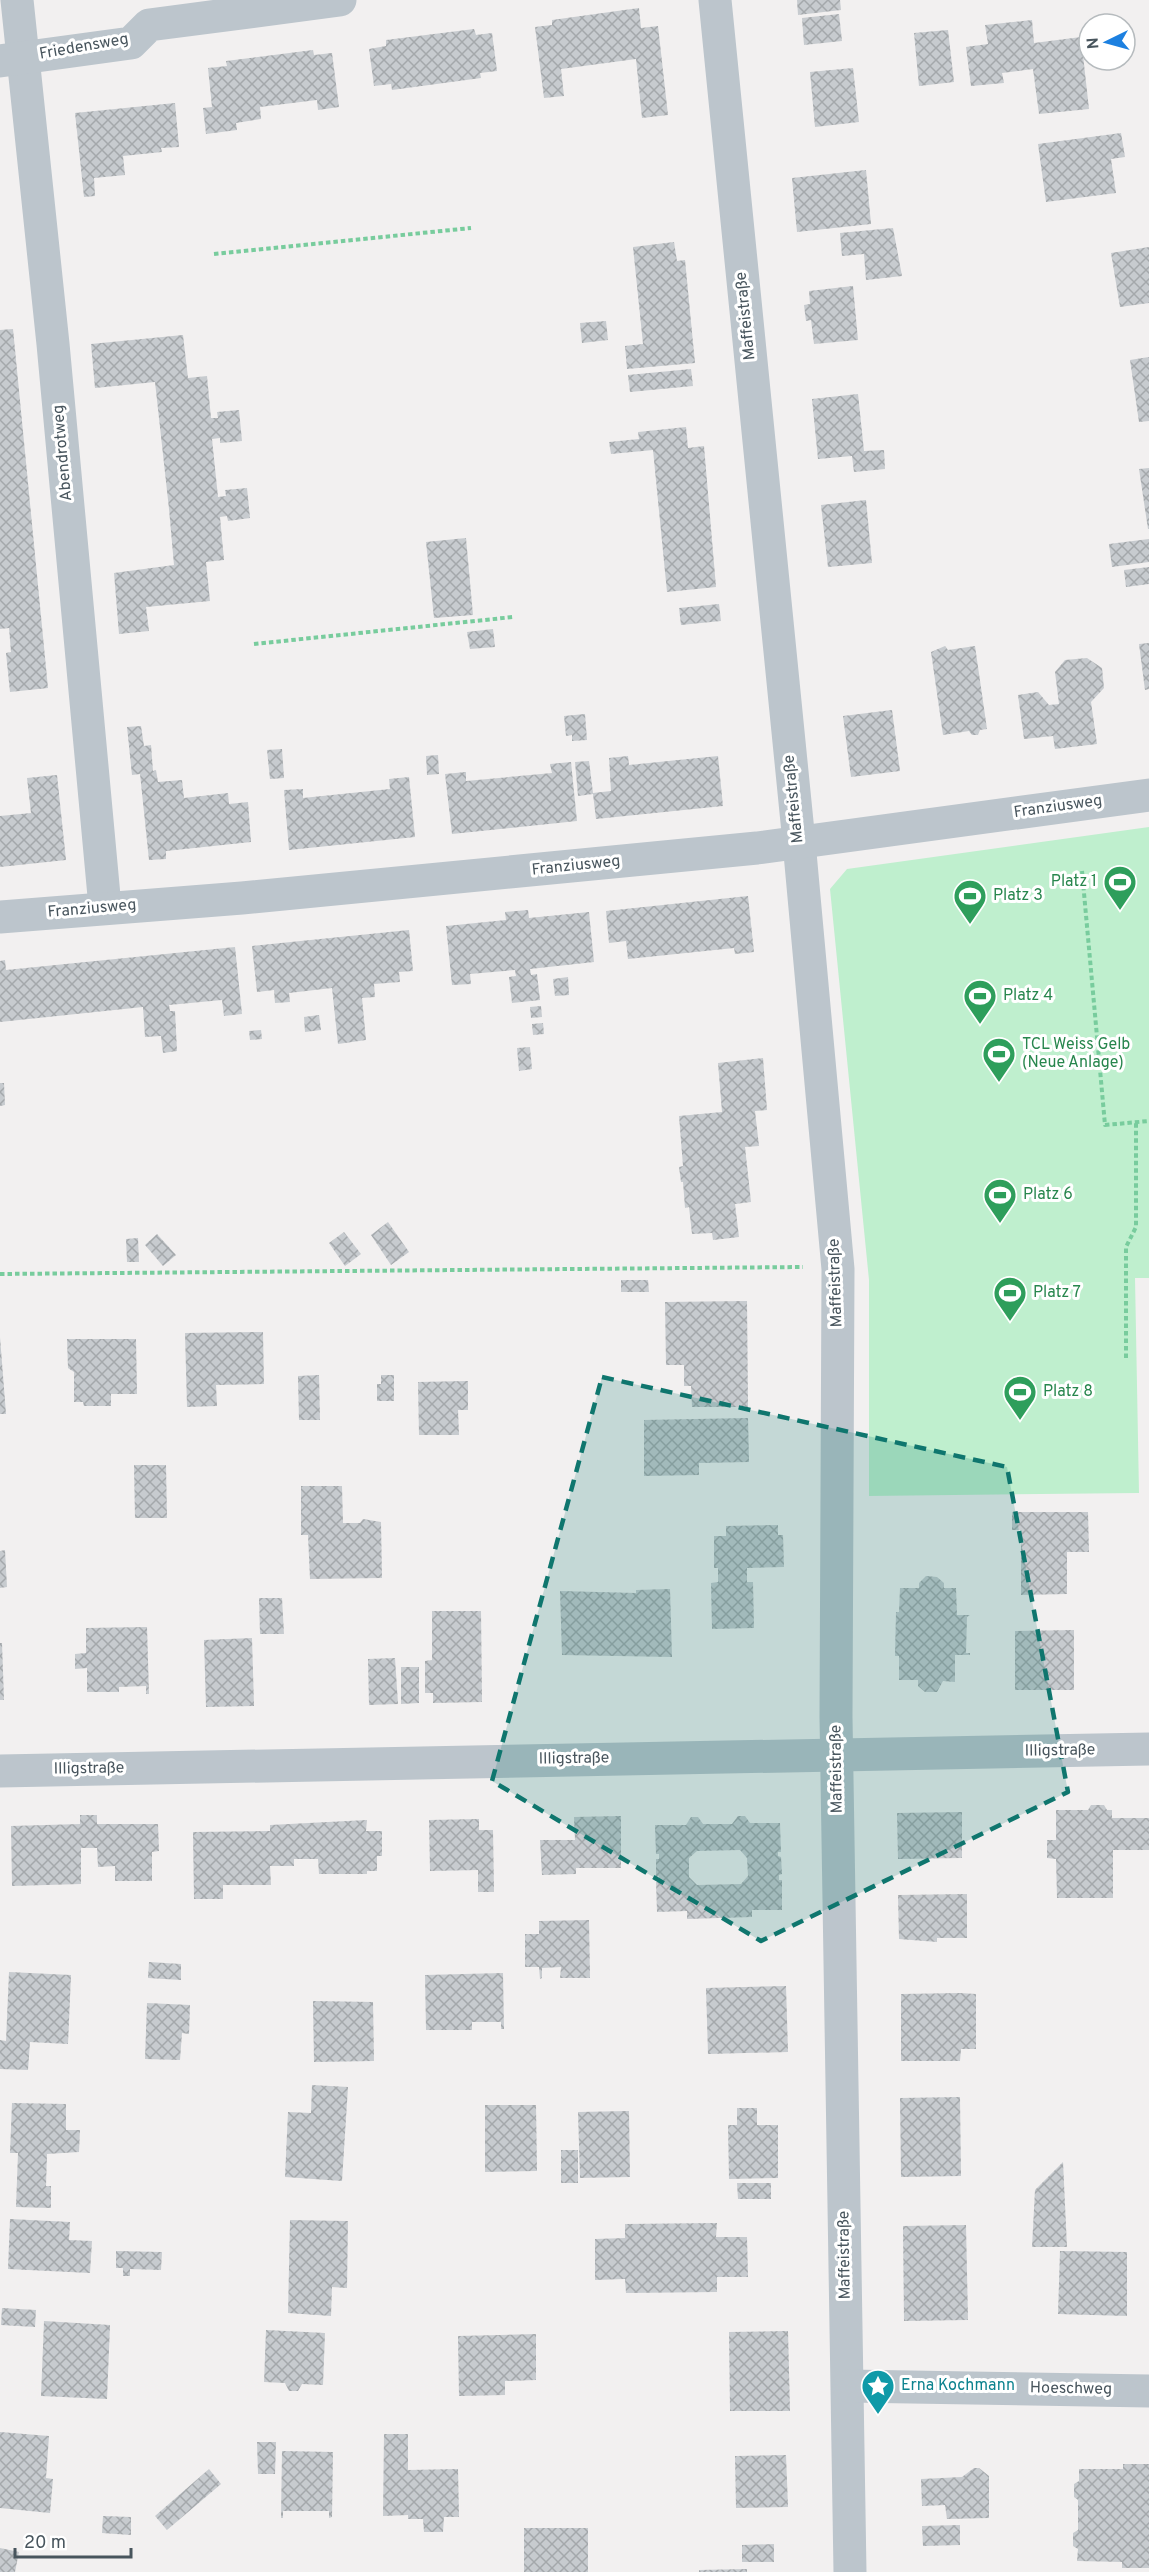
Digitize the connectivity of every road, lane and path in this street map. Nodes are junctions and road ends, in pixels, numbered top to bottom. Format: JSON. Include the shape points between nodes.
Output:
{"nodes":[{"id":1,"x":17,"y":0,"type":"edge"},
{"id":2,"x":340,"y":0,"type":"edge"},
{"id":3,"x":715,"y":0,"type":"edge"},
{"id":4,"x":12,"y":59,"type":"edge"},
{"id":5,"x":471,"y":228,"type":"dead end"},
{"id":6,"x":214,"y":254,"type":"dead end"},
{"id":7,"x":513,"y":617,"type":"dead end"},
{"id":8,"x":254,"y":644,"type":"dead end"},
{"id":9,"x":1149,"y":795,"type":"edge"},
{"id":10,"x":799,"y":842,"type":"junction"},
{"id":11,"x":1082,"y":871,"type":"dead end"},
{"id":12,"x":105,"y":907,"type":"junction"},
{"id":13,"x":0,"y":917,"type":"edge"},
{"id":14,"x":1149,"y":1121,"type":"edge"},
{"id":15,"x":1137,"y":1122,"type":"junction"},
{"id":16,"x":813,"y":1267,"type":"dead end"},
{"id":17,"x":0,"y":1274,"type":"edge"},
{"id":18,"x":1126,"y":1358,"type":"dead end"},
{"id":19,"x":1149,"y":1749,"type":"edge"},
{"id":20,"x":837,"y":1754,"type":"junction"},
{"id":21,"x":0,"y":1771,"type":"edge"},
{"id":22,"x":849,"y":2386,"type":"junction"},
{"id":23,"x":1149,"y":2391,"type":"edge"},
{"id":24,"x":850,"y":2572,"type":"edge"}],
"edges":[{"from":1,"to":4,"type":"street","name":"Abendrotweg"},
{"from":2,"to":4,"type":"street","name":"Friedensweg","via":[[148,25],[132,43]]},
{"from":3,"to":10,"type":"street","name":"Maffeistraße"},
{"from":4,"to":12,"type":"street","name":"Abendrotweg"},
{"from":5,"to":6,"type":"path"},
{"from":7,"to":8,"type":"path"},
{"from":9,"to":10,"type":"street","name":"Franziusweg"},
{"from":10,"to":12,"type":"street","name":"Franziusweg","via":[[254,897]]},
{"from":10,"to":20,"type":"street","name":"Maffeistraße","via":[[838,1269]]},
{"from":11,"to":15,"type":"path","via":[[1105,1125]]},
{"from":12,"to":13,"type":"street","name":"Franziusweg"},
{"from":14,"to":15,"type":"path"},
{"from":15,"to":18,"type":"path","via":[[1136,1227],[1126,1247]]},
{"from":16,"to":17,"type":"path"},
{"from":19,"to":20,"type":"street","name":"Illigstraße"},
{"from":20,"to":21,"type":"street","name":"Illigstraße"},
{"from":20,"to":22,"type":"street","name":"Maffeistraße"},
{"from":22,"to":23,"type":"street","name":"Hoeschweg"},
{"from":22,"to":24,"type":"street","name":"Maffeistraße"}]}
